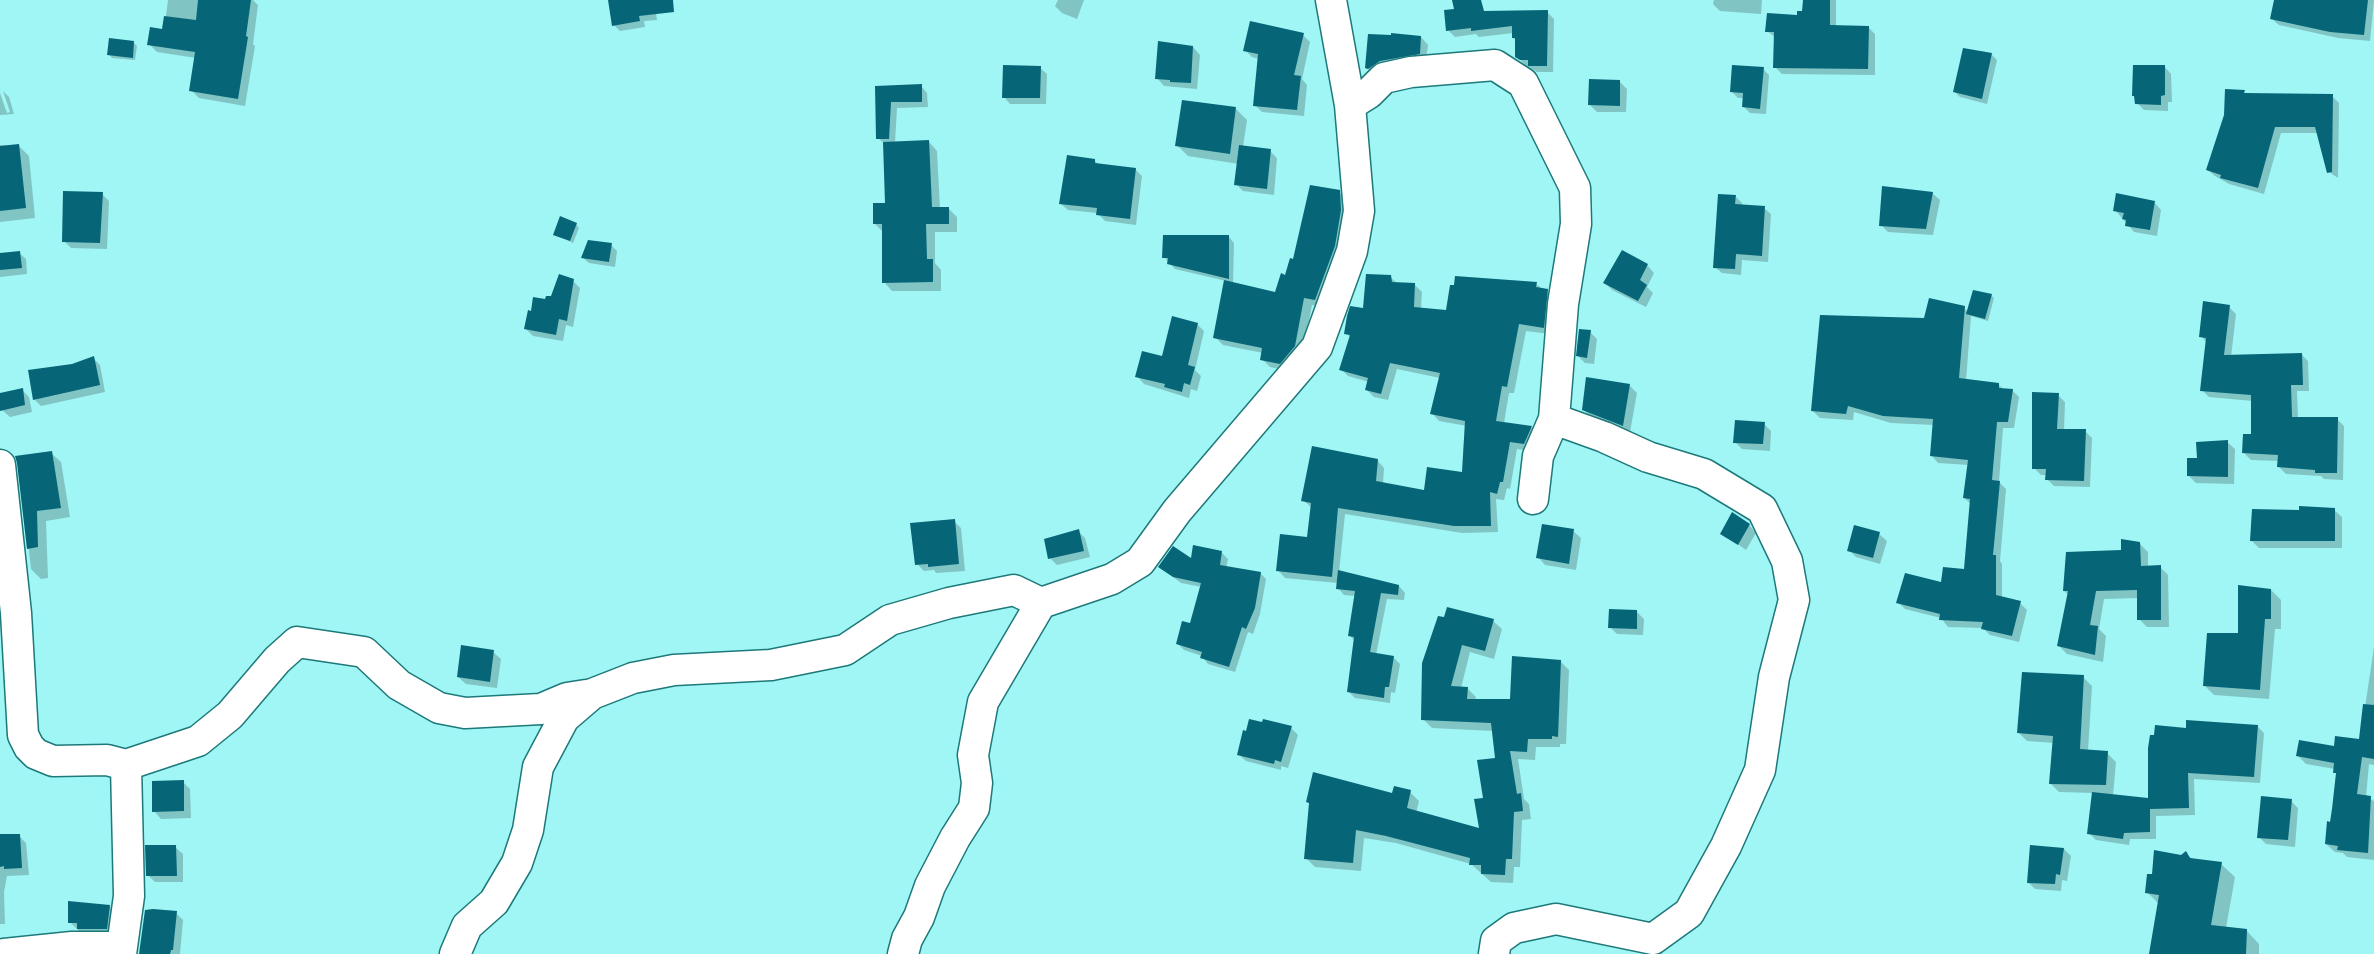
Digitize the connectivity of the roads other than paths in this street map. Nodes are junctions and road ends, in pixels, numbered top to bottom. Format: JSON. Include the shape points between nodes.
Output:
{"nodes":[{"id":1,"x":1331,"y":0,"type":"edge"},
{"id":2,"x":1350,"y":104,"type":"junction"},
{"id":3,"x":1554,"y":419,"type":"junction"},
{"id":4,"x":0,"y":465,"type":"edge"},
{"id":5,"x":1533,"y":499,"type":"dead end"},
{"id":6,"x":1041,"y":603,"type":"junction"},
{"id":7,"x":592,"y":694,"type":"junction"},
{"id":8,"x":126,"y":765,"type":"junction"},
{"id":9,"x":121,"y":950,"type":"edge"},
{"id":10,"x":4,"y":954,"type":"edge"},
{"id":11,"x":455,"y":954,"type":"edge"},
{"id":12,"x":903,"y":954,"type":"edge"},
{"id":13,"x":1493,"y":954,"type":"edge"}],
"edges":[{"from":1,"to":2,"type":"street"},
{"from":2,"to":3,"type":"street","via":[[1384,78],[1411,72],[1495,65],[1522,83],[1575,188],[1576,223],[1563,304]]},
{"from":2,"to":6,"type":"street","via":[[1359,211],[1356,238],[1317,347],[1177,511],[1140,562],[1112,579]]},
{"from":3,"to":5,"type":"street","via":[[1538,456]]},
{"from":3,"to":13,"type":"street","via":[[1704,474],[1762,509],[1787,561],[1794,600],[1774,677],[1760,770],[1689,913],[1653,939],[1556,919],[1514,928],[1496,941]]},
{"from":4,"to":8,"type":"street","via":[[23,735],[36,754],[52,761],[107,760]]},
{"from":6,"to":7,"type":"street","via":[[1014,590],[988,595],[890,620],[845,650],[771,665],[674,670],[633,678]]},
{"from":6,"to":12,"type":"street","via":[[983,702],[973,755],[974,808],[930,886]]},
{"from":7,"to":8,"type":"street","via":[[541,709],[465,713],[439,708],[399,685],[363,652],[297,642],[230,715],[198,741]]},
{"from":7,"to":11,"type":"street","via":[[564,718],[538,767],[528,830],[517,863],[494,902],[467,926]]},
{"from":8,"to":9,"type":"street","via":[[129,896]]},
{"from":9,"to":10,"type":"street","via":[[72,947]]}]}
